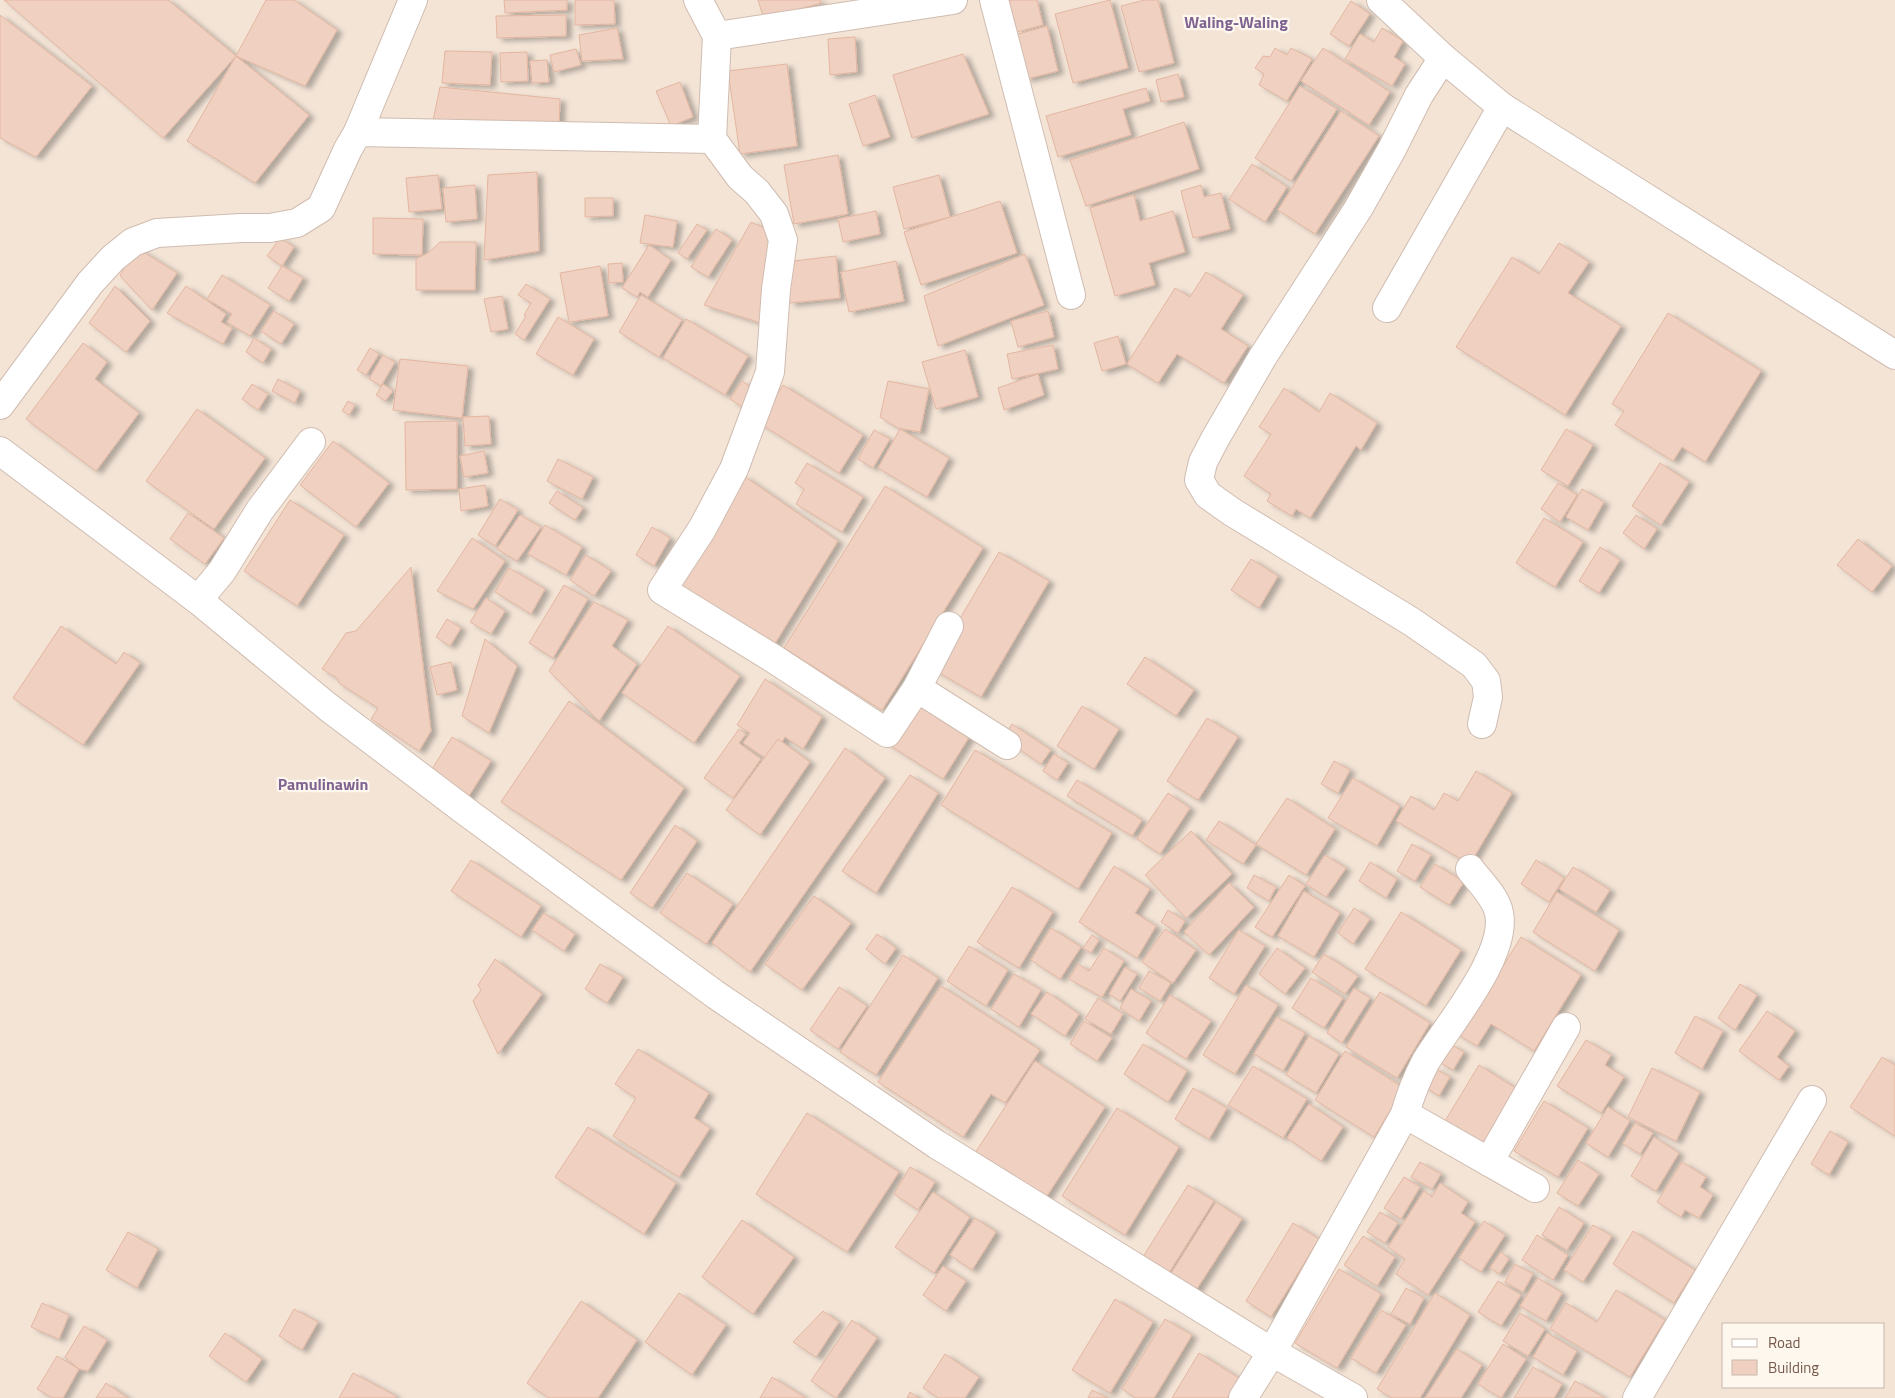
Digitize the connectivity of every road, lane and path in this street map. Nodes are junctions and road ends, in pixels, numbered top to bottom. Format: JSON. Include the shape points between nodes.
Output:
{"nodes":[{"id":1,"x":413,"y":0,"type":"edge"},
{"id":2,"x":698,"y":0,"type":"edge"},
{"id":3,"x":953,"y":0,"type":"edge"},
{"id":4,"x":994,"y":0,"type":"edge"},
{"id":5,"x":1381,"y":0,"type":"edge"},
{"id":6,"x":717,"y":36,"type":"junction"},
{"id":7,"x":1443,"y":58,"type":"junction"},
{"id":8,"x":1502,"y":107,"type":"junction"},
{"id":9,"x":358,"y":132,"type":"junction"},
{"id":10,"x":712,"y":139,"type":"junction"},
{"id":11,"x":1071,"y":295,"type":"dead end"},
{"id":12,"x":1387,"y":308,"type":"dead end"},
{"id":13,"x":1895,"y":355,"type":"edge"},
{"id":14,"x":0,"y":405,"type":"edge"},
{"id":15,"x":311,"y":442,"type":"dead end"},
{"id":16,"x":0,"y":451,"type":"edge"},
{"id":17,"x":198,"y":600,"type":"junction"},
{"id":18,"x":949,"y":626,"type":"dead end"},
{"id":19,"x":917,"y":688,"type":"junction"},
{"id":20,"x":1482,"y":724,"type":"dead end"},
{"id":21,"x":1007,"y":745,"type":"dead end"},
{"id":22,"x":1470,"y":869,"type":"dead end"},
{"id":23,"x":1566,"y":1027,"type":"dead end"},
{"id":24,"x":1812,"y":1100,"type":"dead end"},
{"id":25,"x":1405,"y":1114,"type":"junction"},
{"id":26,"x":1489,"y":1162,"type":"junction"},
{"id":27,"x":1535,"y":1188,"type":"dead end"},
{"id":28,"x":1272,"y":1352,"type":"junction"},
{"id":29,"x":1243,"y":1398,"type":"edge"},
{"id":30,"x":1353,"y":1398,"type":"edge"},
{"id":31,"x":1637,"y":1398,"type":"edge"}],
"edges":[{"from":1,"to":9,"type":"street"},
{"from":2,"to":6,"type":"street"},
{"from":3,"to":6,"type":"street"},
{"from":4,"to":11,"type":"street"},
{"from":5,"to":7,"type":"street"},
{"from":6,"to":10,"type":"street"},
{"from":7,"to":8,"type":"street"},
{"from":7,"to":20,"type":"street","via":[[1358,209],[1215,439],[1203,462],[1199,480],[1208,495],[1232,512],[1474,665],[1486,681],[1488,696]]},
{"from":8,"to":12,"type":"street"},
{"from":8,"to":13,"type":"street"},
{"from":9,"to":10,"type":"street"},
{"from":9,"to":14,"type":"street","via":[[321,208],[297,223],[270,228],[156,233],[133,242],[90,283]]},
{"from":10,"to":19,"type":"street","via":[[774,214],[783,240],[770,372],[734,470],[702,529],[662,590],[887,733]]},
{"from":15,"to":17,"type":"street","via":[[260,510],[222,571]]},
{"from":16,"to":17,"type":"street"},
{"from":17,"to":28,"type":"street","via":[[328,707],[716,995],[936,1144]]},
{"from":18,"to":19,"type":"street"},
{"from":19,"to":21,"type":"street"},
{"from":22,"to":25,"type":"street","via":[[1500,913],[1499,934],[1488,964],[1426,1062]]},
{"from":23,"to":26,"type":"street"},
{"from":24,"to":31,"type":"street"},
{"from":25,"to":26,"type":"street"},
{"from":25,"to":28,"type":"street"},
{"from":26,"to":27,"type":"street"},
{"from":28,"to":29,"type":"street"},
{"from":28,"to":30,"type":"street"}]}
